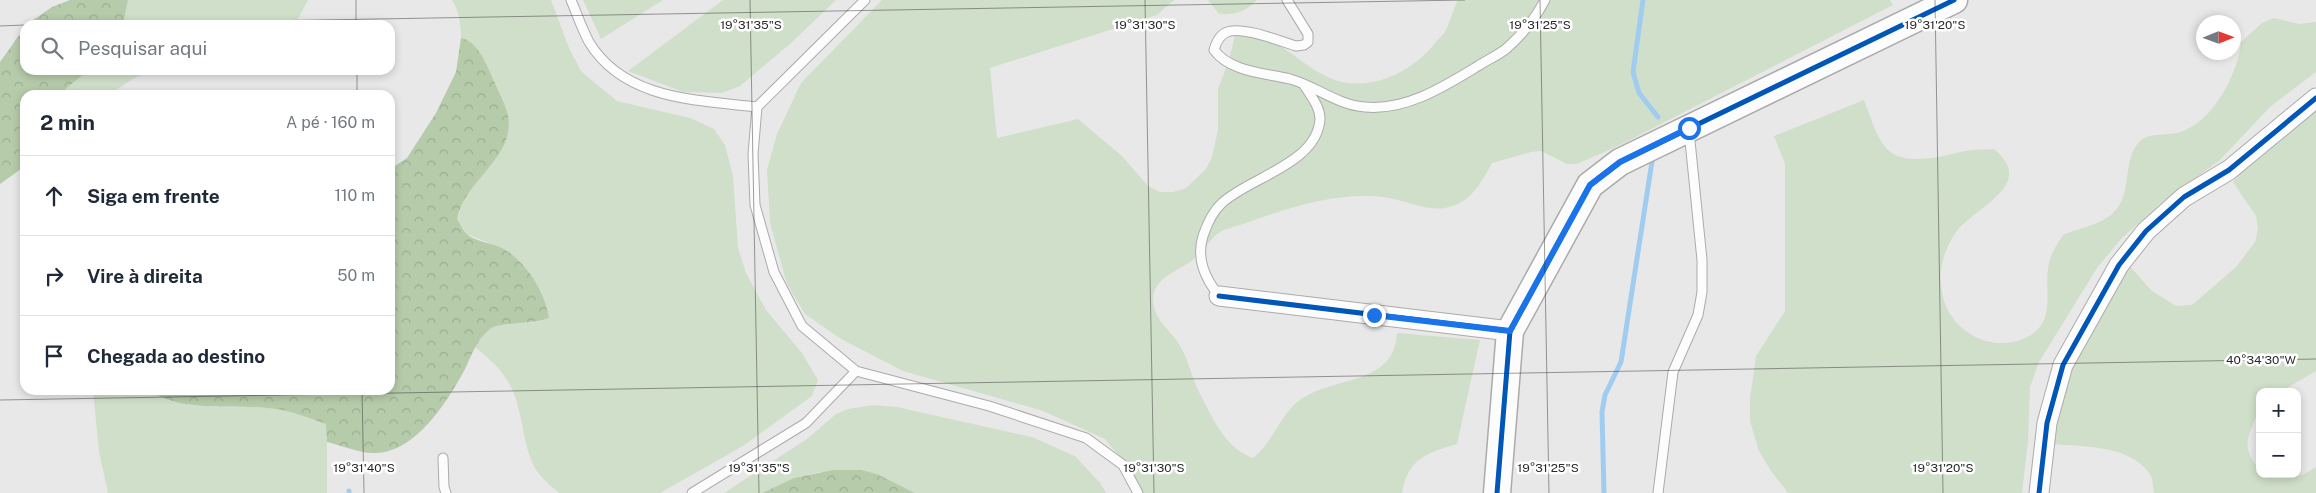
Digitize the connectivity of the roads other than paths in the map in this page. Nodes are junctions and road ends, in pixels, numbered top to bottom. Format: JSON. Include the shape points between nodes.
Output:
{"nodes":[{"id":1,"x":571,"y":0,"type":"edge"},
{"id":2,"x":865,"y":0,"type":"edge"},
{"id":3,"x":1287,"y":0,"type":"edge"},
{"id":4,"x":1545,"y":0,"type":"edge"},
{"id":5,"x":1954,"y":0,"type":"edge"},
{"id":6,"x":1302,"y":82,"type":"junction"},
{"id":7,"x":2316,"y":98,"type":"edge"},
{"id":8,"x":756,"y":108,"type":"junction"},
{"id":9,"x":1689,"y":128,"type":"junction"},
{"id":10,"x":1219,"y":296,"type":"joint"},
{"id":11,"x":1510,"y":331,"type":"junction"},
{"id":12,"x":856,"y":371,"type":"junction"},
{"id":13,"x":444,"y":458,"type":"dead end"},
{"id":14,"x":446,"y":493,"type":"edge"},
{"id":15,"x":692,"y":493,"type":"edge"},
{"id":16,"x":1138,"y":493,"type":"edge"},
{"id":17,"x":1497,"y":493,"type":"edge"},
{"id":18,"x":1658,"y":493,"type":"edge"},
{"id":19,"x":2039,"y":493,"type":"edge"}],
"edges":[{"from":1,"to":8,"type":"lane","via":[[589,42],[618,75],[654,92]]},
{"from":2,"to":8,"type":"lane"},
{"from":3,"to":6,"type":"lane","via":[[1308,34],[1308,42],[1304,45],[1296,46],[1242,31],[1227,32],[1218,39],[1214,50],[1230,65]]},
{"from":4,"to":6,"type":"lane","via":[[1538,14],[1507,49],[1442,87],[1401,104],[1365,107],[1326,96]]},
{"from":5,"to":9,"type":"street"},
{"from":6,"to":10,"type":"lane","via":[[1316,104],[1320,118],[1316,134],[1306,151],[1222,203],[1207,222],[1200,245],[1202,269]]},
{"from":7,"to":19,"type":"street","via":[[2229,170],[2184,197],[2146,232],[2119,265],[2063,365],[2047,423]]},
{"from":8,"to":12,"type":"lane","via":[[753,154],[755,205],[774,272],[802,326]]},
{"from":9,"to":11,"type":"street","via":[[1620,162],[1590,185]]},
{"from":9,"to":18,"type":"lane","via":[[1702,260],[1702,292],[1698,315],[1673,372]]},
{"from":10,"to":11,"type":"street"},
{"from":11,"to":17,"type":"street"},
{"from":12,"to":15,"type":"lane","via":[[806,423]]},
{"from":12,"to":16,"type":"lane","via":[[990,406],[1086,438],[1123,466]]},
{"from":13,"to":14,"type":"lane"}]}
